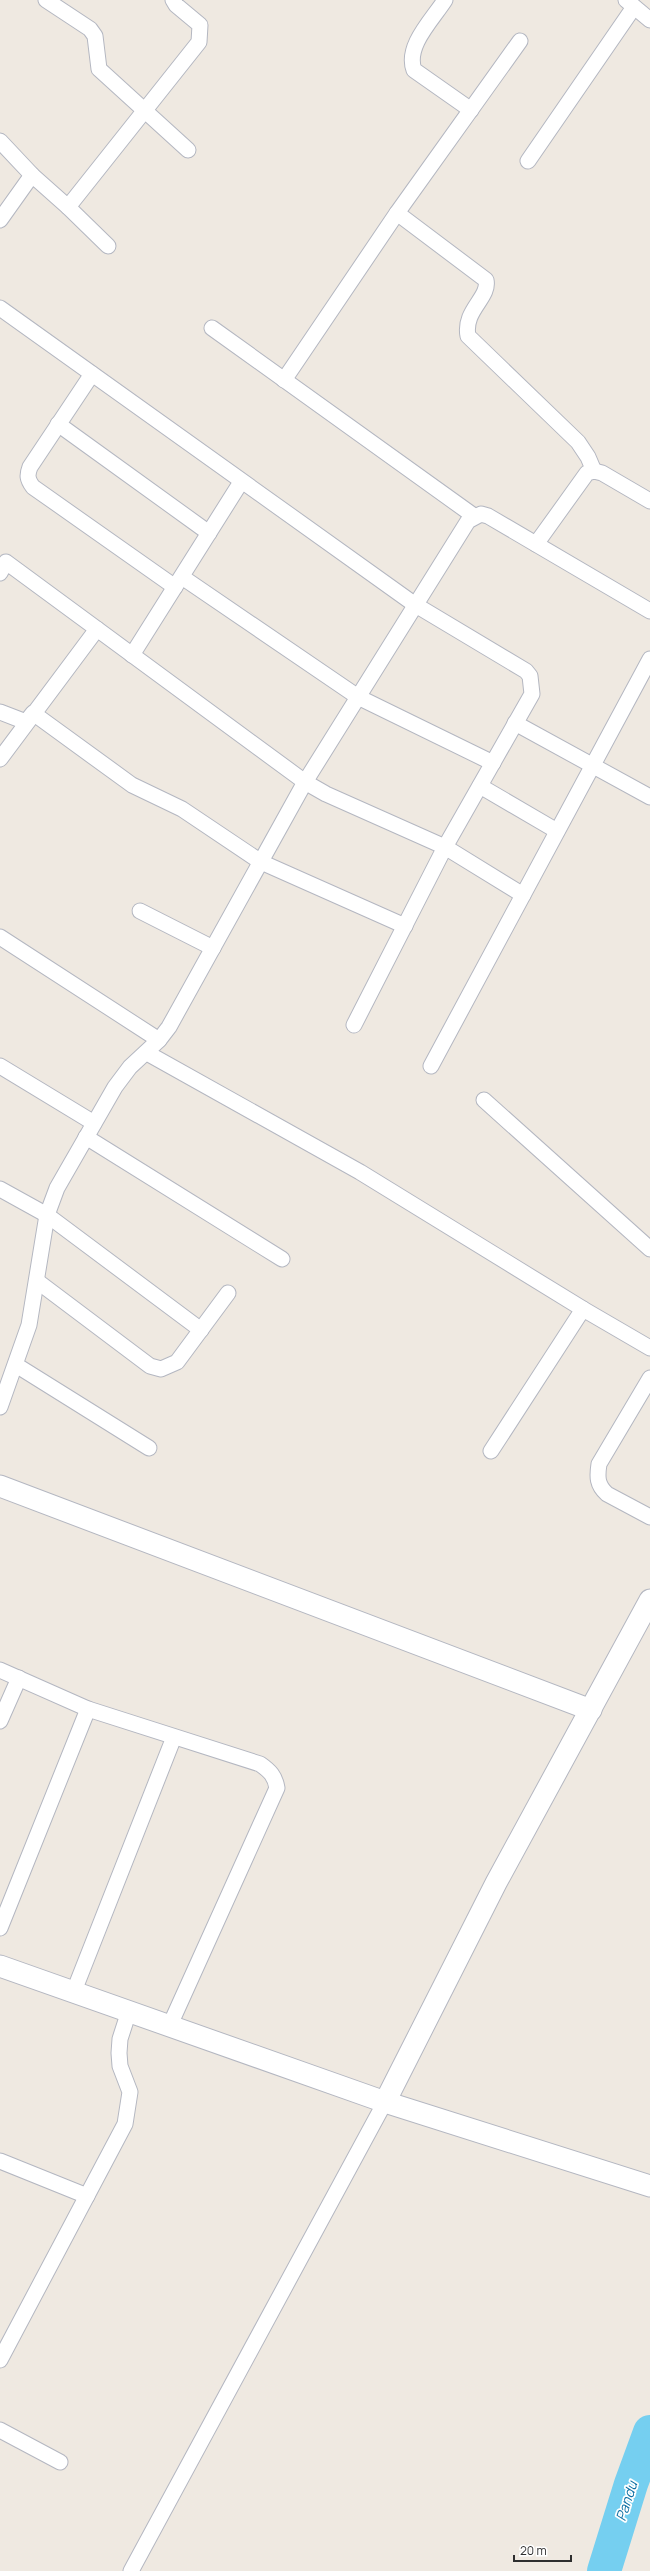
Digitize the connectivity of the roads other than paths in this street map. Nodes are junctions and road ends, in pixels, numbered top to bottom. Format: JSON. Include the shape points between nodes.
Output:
{"nodes":[{"id":1,"x":46,"y":0,"type":"edge"},
{"id":2,"x":173,"y":0,"type":"edge"},
{"id":3,"x":445,"y":0,"type":"edge"},
{"id":4,"x":630,"y":3,"type":"edge"},
{"id":5,"x":650,"y":20,"type":"edge"},
{"id":6,"x":520,"y":41,"type":"dead end"},
{"id":7,"x":144,"y":110,"type":"junction"},
{"id":8,"x":471,"y":110,"type":"junction"},
{"id":9,"x":0,"y":142,"type":"edge"},
{"id":10,"x":188,"y":150,"type":"dead end"},
{"id":11,"x":528,"y":161,"type":"dead end"},
{"id":12,"x":32,"y":174,"type":"junction"},
{"id":13,"x":68,"y":206,"type":"junction"},
{"id":14,"x":397,"y":213,"type":"junction"},
{"id":15,"x":0,"y":220,"type":"edge"},
{"id":16,"x":108,"y":246,"type":"dead end"},
{"id":17,"x":0,"y":308,"type":"edge"},
{"id":18,"x":212,"y":328,"type":"dead end"},
{"id":19,"x":92,"y":374,"type":"junction"},
{"id":20,"x":284,"y":380,"type":"junction"},
{"id":21,"x":58,"y":424,"type":"junction"},
{"id":22,"x":594,"y":471,"type":"junction"},
{"id":23,"x":241,"y":482,"type":"junction"},
{"id":24,"x":650,"y":501,"type":"edge"},
{"id":25,"x":474,"y":516,"type":"junction"},
{"id":26,"x":209,"y":533,"type":"junction"},
{"id":27,"x":536,"y":544,"type":"junction"},
{"id":28,"x":2,"y":564,"type":"edge"},
{"id":29,"x":178,"y":582,"type":"junction"},
{"id":30,"x":414,"y":604,"type":"junction"},
{"id":31,"x":650,"y":611,"type":"edge"},
{"id":32,"x":97,"y":629,"type":"junction"},
{"id":33,"x":132,"y":655,"type":"junction"},
{"id":34,"x":650,"y":659,"type":"edge"},
{"id":35,"x":358,"y":697,"type":"junction"},
{"id":36,"x":0,"y":712,"type":"edge"},
{"id":37,"x":33,"y":713,"type":"junction"},
{"id":38,"x":515,"y":723,"type":"junction"},
{"id":39,"x":0,"y":760,"type":"edge"},
{"id":40,"x":493,"y":763,"type":"junction"},
{"id":41,"x":593,"y":768,"type":"junction"},
{"id":42,"x":305,"y":782,"type":"junction"},
{"id":43,"x":480,"y":786,"type":"junction"},
{"id":44,"x":650,"y":798,"type":"edge"},
{"id":45,"x":557,"y":831,"type":"junction"},
{"id":46,"x":445,"y":847,"type":"junction"},
{"id":47,"x":261,"y":862,"type":"junction"},
{"id":48,"x":523,"y":895,"type":"junction"},
{"id":49,"x":140,"y":911,"type":"dead end"},
{"id":50,"x":405,"y":926,"type":"junction"},
{"id":51,"x":0,"y":937,"type":"edge"},
{"id":52,"x":213,"y":948,"type":"junction"},
{"id":53,"x":354,"y":1025,"type":"dead end"},
{"id":54,"x":159,"y":1040,"type":"junction"},
{"id":55,"x":147,"y":1053,"type":"junction"},
{"id":56,"x":0,"y":1066,"type":"edge"},
{"id":57,"x":431,"y":1066,"type":"dead end"},
{"id":58,"x":484,"y":1100,"type":"dead end"},
{"id":59,"x":94,"y":1123,"type":"junction"},
{"id":60,"x":86,"y":1137,"type":"junction"},
{"id":61,"x":0,"y":1189,"type":"edge"},
{"id":62,"x":47,"y":1215,"type":"junction"},
{"id":63,"x":650,"y":1249,"type":"edge"},
{"id":64,"x":282,"y":1258,"type":"dead end"},
{"id":65,"x":37,"y":1281,"type":"junction"},
{"id":66,"x":228,"y":1293,"type":"dead end"},
{"id":67,"x":583,"y":1309,"type":"junction"},
{"id":68,"x":201,"y":1330,"type":"junction"},
{"id":69,"x":650,"y":1348,"type":"edge"},
{"id":70,"x":16,"y":1365,"type":"junction"},
{"id":71,"x":650,"y":1378,"type":"edge"},
{"id":72,"x":0,"y":1407,"type":"edge"},
{"id":73,"x":149,"y":1448,"type":"dead end"},
{"id":74,"x":491,"y":1451,"type":"dead end"},
{"id":75,"x":0,"y":1486,"type":"edge"},
{"id":76,"x":650,"y":1517,"type":"edge"},
{"id":77,"x":650,"y":1600,"type":"edge"},
{"id":78,"x":0,"y":1670,"type":"edge"},
{"id":79,"x":19,"y":1678,"type":"junction"},
{"id":80,"x":88,"y":1709,"type":"junction"},
{"id":81,"x":591,"y":1710,"type":"junction"},
{"id":82,"x":0,"y":1721,"type":"edge"},
{"id":83,"x":174,"y":1736,"type":"junction"},
{"id":84,"x":0,"y":1928,"type":"edge"},
{"id":85,"x":0,"y":1966,"type":"edge"},
{"id":86,"x":74,"y":1991,"type":"junction"},
{"id":87,"x":129,"y":2011,"type":"junction"},
{"id":88,"x":170,"y":2025,"type":"junction"},
{"id":89,"x":385,"y":2102,"type":"junction"},
{"id":90,"x":0,"y":2161,"type":"edge"},
{"id":91,"x":650,"y":2186,"type":"edge"},
{"id":92,"x":87,"y":2196,"type":"junction"},
{"id":93,"x":4,"y":2344,"type":"edge"},
{"id":94,"x":0,"y":2360,"type":"edge"},
{"id":95,"x":0,"y":2430,"type":"edge"},
{"id":96,"x":60,"y":2462,"type":"dead end"},
{"id":97,"x":131,"y":2571,"type":"edge"}],
"edges":[{"from":1,"to":7,"type":"street","via":[[90,29],[95,36],[99,69]]},
{"from":2,"to":7,"type":"street","via":[[200,25],[199,42]]},
{"from":3,"to":8,"type":"street","via":[[413,48],[412,63],[414,70]]},
{"from":4,"to":5,"type":"street"},
{"from":4,"to":11,"type":"street"},
{"from":6,"to":8,"type":"street"},
{"from":7,"to":10,"type":"street"},
{"from":7,"to":13,"type":"street"},
{"from":8,"to":14,"type":"street"},
{"from":9,"to":12,"type":"street"},
{"from":12,"to":13,"type":"street"},
{"from":12,"to":15,"type":"street"},
{"from":13,"to":16,"type":"street"},
{"from":14,"to":20,"type":"street"},
{"from":14,"to":22,"type":"street","via":[[486,280],[487,286],[468,318],[468,336],[578,442]]},
{"from":17,"to":19,"type":"street"},
{"from":18,"to":20,"type":"street"},
{"from":19,"to":21,"type":"street"},
{"from":19,"to":23,"type":"street"},
{"from":20,"to":25,"type":"street"},
{"from":21,"to":26,"type":"street"},
{"from":21,"to":29,"type":"street","via":[[27,474],[33,487]]},
{"from":22,"to":24,"type":"street","via":[[602,473]]},
{"from":22,"to":27,"type":"street","via":[[582,477]]},
{"from":23,"to":26,"type":"street"},
{"from":23,"to":30,"type":"street"},
{"from":25,"to":27,"type":"street","via":[[488,516]]},
{"from":25,"to":30,"type":"street","via":[[468,521]]},
{"from":26,"to":29,"type":"street"},
{"from":27,"to":31,"type":"street"},
{"from":28,"to":32,"type":"street"},
{"from":29,"to":33,"type":"street"},
{"from":29,"to":35,"type":"street"},
{"from":30,"to":35,"type":"street"},
{"from":30,"to":38,"type":"street","via":[[526,671],[530,676],[532,694]]},
{"from":32,"to":33,"type":"street"},
{"from":32,"to":37,"type":"street"},
{"from":33,"to":42,"type":"street"},
{"from":34,"to":41,"type":"street"},
{"from":35,"to":40,"type":"street"},
{"from":35,"to":42,"type":"street"},
{"from":36,"to":37,"type":"street","via":[[26,722]]},
{"from":37,"to":39,"type":"street"},
{"from":37,"to":47,"type":"street","via":[[132,785],[182,809]]},
{"from":38,"to":40,"type":"street"},
{"from":38,"to":41,"type":"street"},
{"from":40,"to":43,"type":"street"},
{"from":41,"to":44,"type":"street"},
{"from":41,"to":45,"type":"street"},
{"from":42,"to":46,"type":"street","via":[[326,794]]},
{"from":42,"to":47,"type":"street"},
{"from":43,"to":45,"type":"street"},
{"from":43,"to":46,"type":"street"},
{"from":45,"to":48,"type":"street"},
{"from":46,"to":48,"type":"street"},
{"from":46,"to":50,"type":"street"},
{"from":47,"to":50,"type":"street"},
{"from":47,"to":52,"type":"street"},
{"from":48,"to":57,"type":"street"},
{"from":49,"to":52,"type":"street"},
{"from":50,"to":53,"type":"street"},
{"from":51,"to":54,"type":"street"},
{"from":52,"to":54,"type":"street","via":[[179,1011]]},
{"from":54,"to":55,"type":"street"},
{"from":55,"to":59,"type":"street","via":[[130,1067],[115,1086]]},
{"from":55,"to":67,"type":"street","via":[[360,1172]]},
{"from":56,"to":59,"type":"street"},
{"from":58,"to":63,"type":"street"},
{"from":59,"to":60,"type":"street"},
{"from":60,"to":62,"type":"street","via":[[57,1188]]},
{"from":60,"to":64,"type":"street"},
{"from":61,"to":62,"type":"street"},
{"from":62,"to":65,"type":"street"},
{"from":62,"to":68,"type":"street"},
{"from":65,"to":68,"type":"street","via":[[150,1366],[161,1369],[177,1362]]},
{"from":65,"to":70,"type":"street","via":[[29,1325]]},
{"from":66,"to":68,"type":"street"},
{"from":67,"to":69,"type":"street"},
{"from":67,"to":74,"type":"street"},
{"from":70,"to":72,"type":"street"},
{"from":70,"to":73,"type":"street"},
{"from":71,"to":76,"type":"street","via":[[599,1464],[597,1478],[601,1489],[607,1494]]},
{"from":75,"to":81,"type":"street"},
{"from":77,"to":81,"type":"street"},
{"from":78,"to":79,"type":"street"},
{"from":79,"to":80,"type":"street"},
{"from":79,"to":82,"type":"street"},
{"from":80,"to":83,"type":"street"},
{"from":80,"to":84,"type":"street"},
{"from":81,"to":89,"type":"street","via":[[496,1883]]},
{"from":83,"to":86,"type":"street"},
{"from":83,"to":88,"type":"street","via":[[260,1764],[269,1770],[277,1788]]},
{"from":85,"to":86,"type":"street"},
{"from":86,"to":87,"type":"street"},
{"from":87,"to":88,"type":"street"},
{"from":87,"to":92,"type":"street","via":[[120,2039],[119,2053],[120,2066],[130,2092],[129,2107],[125,2124]]},
{"from":88,"to":89,"type":"street"},
{"from":89,"to":91,"type":"street"},
{"from":89,"to":97,"type":"street"},
{"from":90,"to":92,"type":"street"},
{"from":92,"to":93,"type":"street"},
{"from":93,"to":94,"type":"street"},
{"from":95,"to":96,"type":"street"}]}
